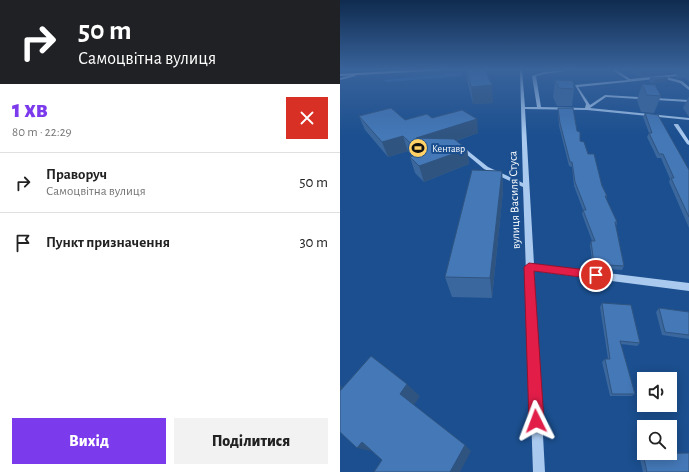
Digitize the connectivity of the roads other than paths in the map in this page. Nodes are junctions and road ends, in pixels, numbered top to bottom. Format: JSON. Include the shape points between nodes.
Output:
{"nodes":[{"id":1,"x":524,"y":92,"type":"edge"},
{"id":2,"x":536,"y":92,"type":"edge"},
{"id":3,"x":580,"y":92,"type":"edge"},
{"id":4,"x":689,"y":101,"type":"edge"},
{"id":5,"x":522,"y":108,"type":"junction"},
{"id":6,"x":539,"y":108,"type":"junction"},
{"id":7,"x":588,"y":108,"type":"junction"},
{"id":8,"x":689,"y":119,"type":"edge"},
{"id":9,"x":676,"y":125,"type":"dead end"},
{"id":10,"x":689,"y":144,"type":"edge"},
{"id":11,"x":458,"y":146,"type":"edge"},
{"id":12,"x":526,"y":186,"type":"junction"},
{"id":13,"x":529,"y":267,"type":"junction"},
{"id":14,"x":689,"y":287,"type":"edge"},
{"id":15,"x":539,"y":472,"type":"edge"}],
"edges":[{"from":1,"to":5,"type":"street","name":"вулиця Василя Стуса"},
{"from":2,"to":6,"type":"street"},
{"from":3,"to":7,"type":"street"},
{"from":4,"to":7,"type":"street","via":[[605,96]]},
{"from":5,"to":6,"type":"street"},
{"from":5,"to":12,"type":"street","name":"вулиця Василя Стуса"},
{"from":6,"to":7,"type":"street"},
{"from":7,"to":8,"type":"street"},
{"from":9,"to":10,"type":"street"},
{"from":11,"to":12,"type":"street","via":[[486,168]]},
{"from":12,"to":13,"type":"street","name":"вулиця Василя Стуса"},
{"from":13,"to":14,"type":"street"},
{"from":13,"to":15,"type":"street","name":"вулиця Василя Стуса"}]}
